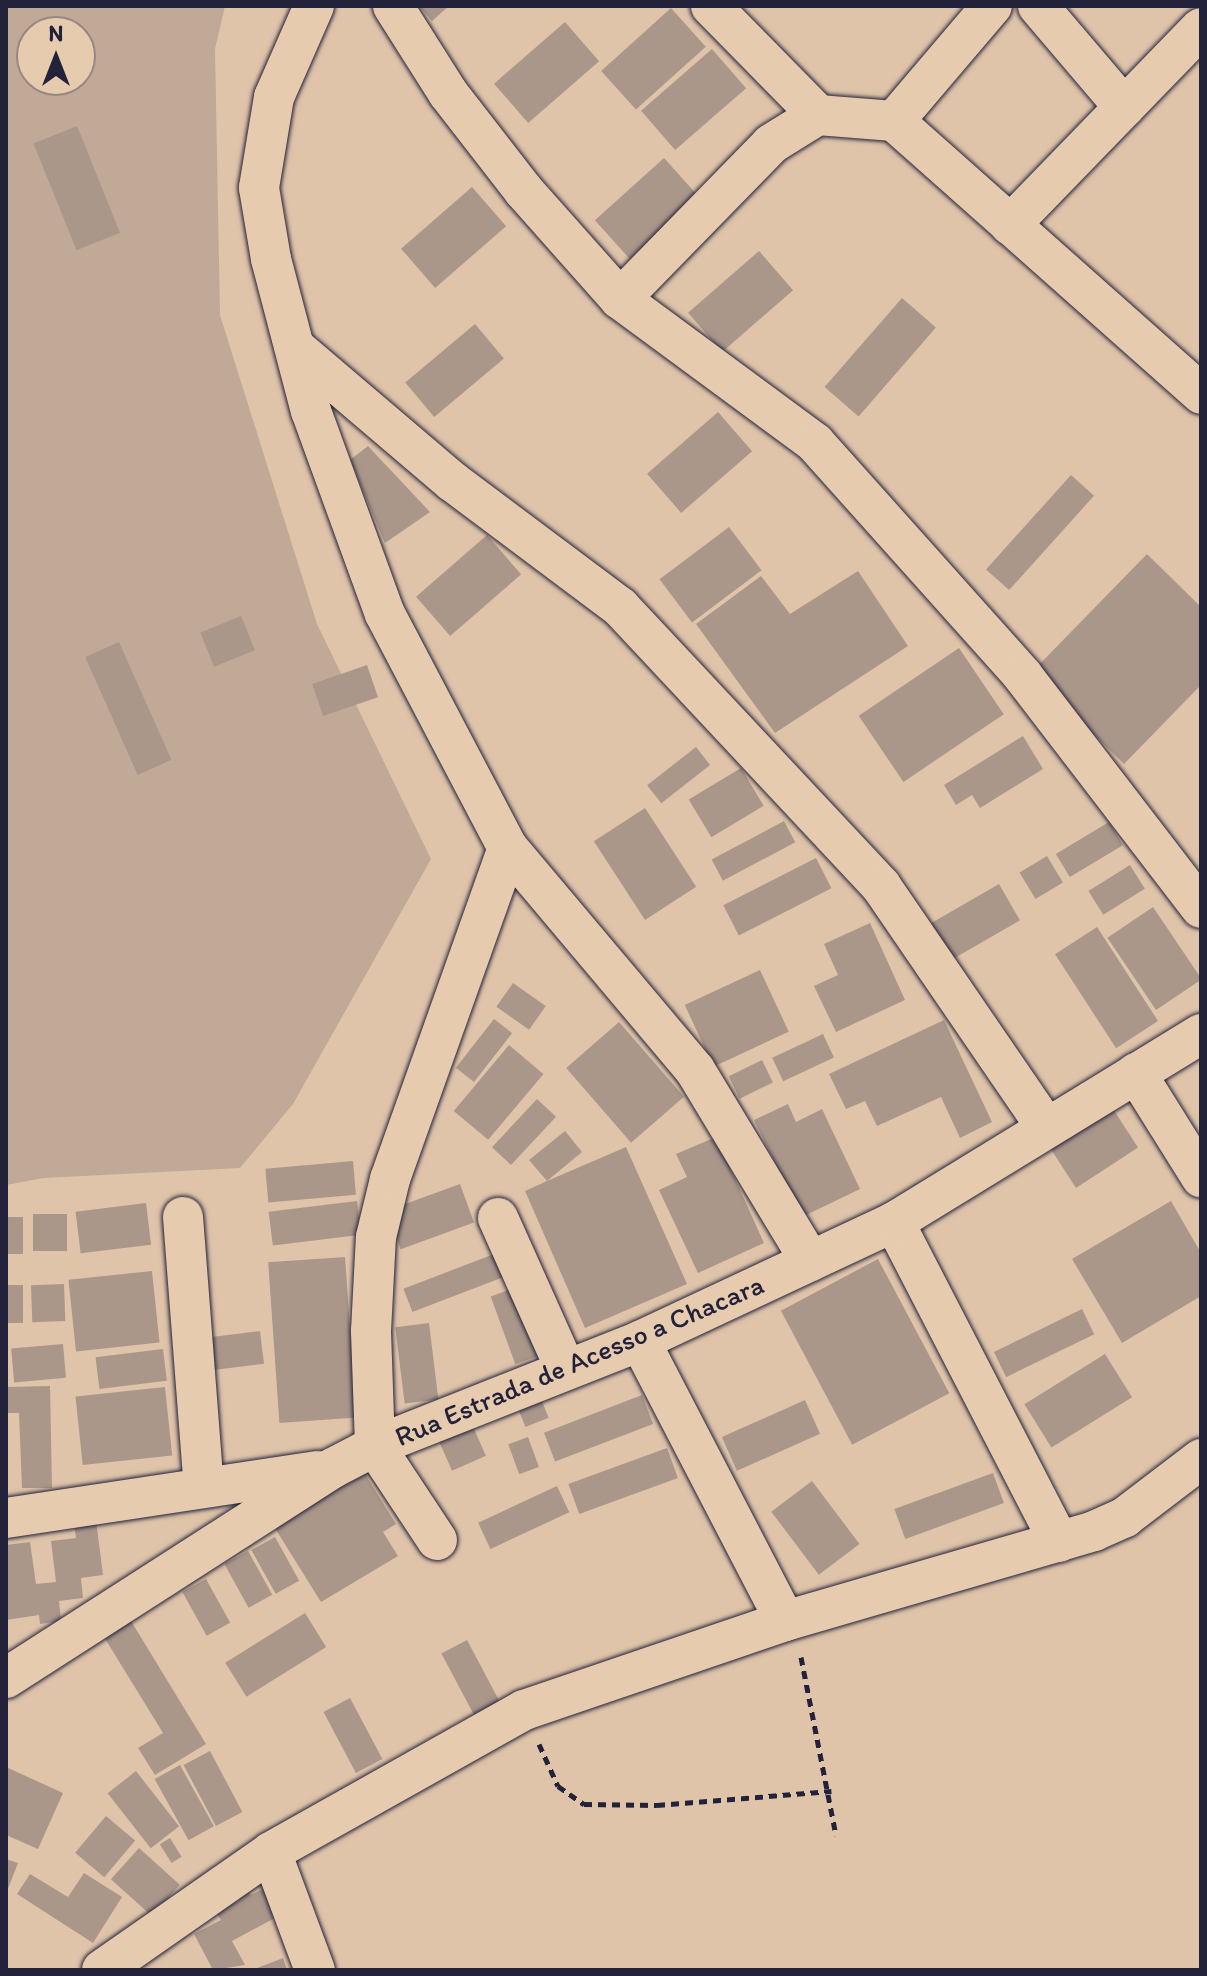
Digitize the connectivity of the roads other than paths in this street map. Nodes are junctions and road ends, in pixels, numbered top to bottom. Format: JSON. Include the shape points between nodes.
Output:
{"nodes":[{"id":1,"x":314,"y":6,"type":"edge"},
{"id":2,"x":393,"y":6,"type":"edge"},
{"id":3,"x":711,"y":6,"type":"edge"},
{"id":4,"x":992,"y":6,"type":"edge"},
{"id":5,"x":1038,"y":6,"type":"edge"},
{"id":6,"x":1201,"y":28,"type":"edge"},
{"id":7,"x":1124,"y":107,"type":"junction"},
{"id":8,"x":818,"y":115,"type":"junction"},
{"id":9,"x":894,"y":121,"type":"junction"},
{"id":10,"x":1010,"y":225,"type":"junction"},
{"id":11,"x":620,"y":299,"type":"junction"},
{"id":12,"x":299,"y":351,"type":"junction"},
{"id":13,"x":1201,"y":394,"type":"edge"},
{"id":14,"x":508,"y":848,"type":"junction"},
{"id":15,"x":1201,"y":908,"type":"edge"},
{"id":16,"x":1201,"y":1034,"type":"edge"},
{"id":17,"x":1136,"y":1073,"type":"junction"},
{"id":18,"x":1046,"y":1127,"type":"junction"},
{"id":19,"x":1201,"y":1177,"type":"edge"},
{"id":20,"x":183,"y":1217,"type":"dead end"},
{"id":21,"x":498,"y":1218,"type":"dead end"},
{"id":22,"x":894,"y":1222,"type":"junction"},
{"id":23,"x":810,"y":1261,"type":"junction"},
{"id":24,"x":640,"y":1341,"type":"junction"},
{"id":25,"x":565,"y":1368,"type":"junction"},
{"id":26,"x":375,"y":1446,"type":"junction"},
{"id":27,"x":1201,"y":1459,"type":"edge"},
{"id":28,"x":333,"y":1468,"type":"junction"},
{"id":29,"x":204,"y":1487,"type":"junction"},
{"id":30,"x":6,"y":1518,"type":"edge"},
{"id":31,"x":437,"y":1540,"type":"dead end"},
{"id":32,"x":1059,"y":1542,"type":"junction"},
{"id":33,"x":785,"y":1621,"type":"junction"},
{"id":34,"x":6,"y":1678,"type":"edge"},
{"id":35,"x":271,"y":1852,"type":"junction"},
{"id":36,"x":102,"y":1970,"type":"edge"},
{"id":37,"x":315,"y":1970,"type":"edge"}],
"edges":[{"from":1,"to":12,"type":"street","via":[[274,97],[259,188],[271,259]]},
{"from":2,"to":11,"type":"street","via":[[457,105]]},
{"from":3,"to":8,"type":"street"},
{"from":4,"to":9,"type":"street"},
{"from":5,"to":7,"type":"street"},
{"from":6,"to":7,"type":"street"},
{"from":7,"to":10,"type":"street"},
{"from":8,"to":9,"type":"street"},
{"from":8,"to":11,"type":"street","via":[[771,144]]},
{"from":9,"to":10,"type":"street"},
{"from":10,"to":13,"type":"street"},
{"from":11,"to":15,"type":"street","via":[[815,443],[1023,676]]},
{"from":12,"to":14,"type":"street","via":[[311,411],[385,614]]},
{"from":12,"to":18,"type":"street","via":[[453,482],[620,607],[881,886]]},
{"from":14,"to":23,"type":"street","via":[[695,1070]]},
{"from":14,"to":26,"type":"street","via":[[390,1179],[380,1223],[371,1331]]},
{"from":16,"to":17,"type":"street","name":"Rua Estrada de Acesso a Chacara"},
{"from":17,"to":18,"type":"street","name":"Rua Estrada de Acesso a Chacara"},
{"from":17,"to":19,"type":"street"},
{"from":18,"to":22,"type":"street","name":"Rua Estrada de Acesso a Chacara"},
{"from":20,"to":29,"type":"street"},
{"from":21,"to":25,"type":"street"},
{"from":22,"to":23,"type":"street","name":"Rua Estrada de Acesso a Chacara"},
{"from":22,"to":32,"type":"street"},
{"from":23,"to":24,"type":"street","name":"Rua Estrada de Acesso a Chacara"},
{"from":24,"to":25,"type":"street","name":"Rua Estrada de Acesso a Chacara"},
{"from":24,"to":33,"type":"street"},
{"from":25,"to":26,"type":"street","name":"Rua Estrada de Acesso a Chacara"},
{"from":26,"to":28,"type":"street","name":"Rua Estrada de Acesso a Chacara"},
{"from":26,"to":31,"type":"street"},
{"from":27,"to":32,"type":"street","via":[[1125,1517]]},
{"from":28,"to":29,"type":"street"},
{"from":28,"to":34,"type":"street","name":"Rua Estrada de Acesso a Chacara"},
{"from":29,"to":30,"type":"street"},
{"from":32,"to":33,"type":"street"},
{"from":33,"to":35,"type":"street","via":[[524,1710]]},
{"from":35,"to":36,"type":"street"},
{"from":35,"to":37,"type":"street"}]}
